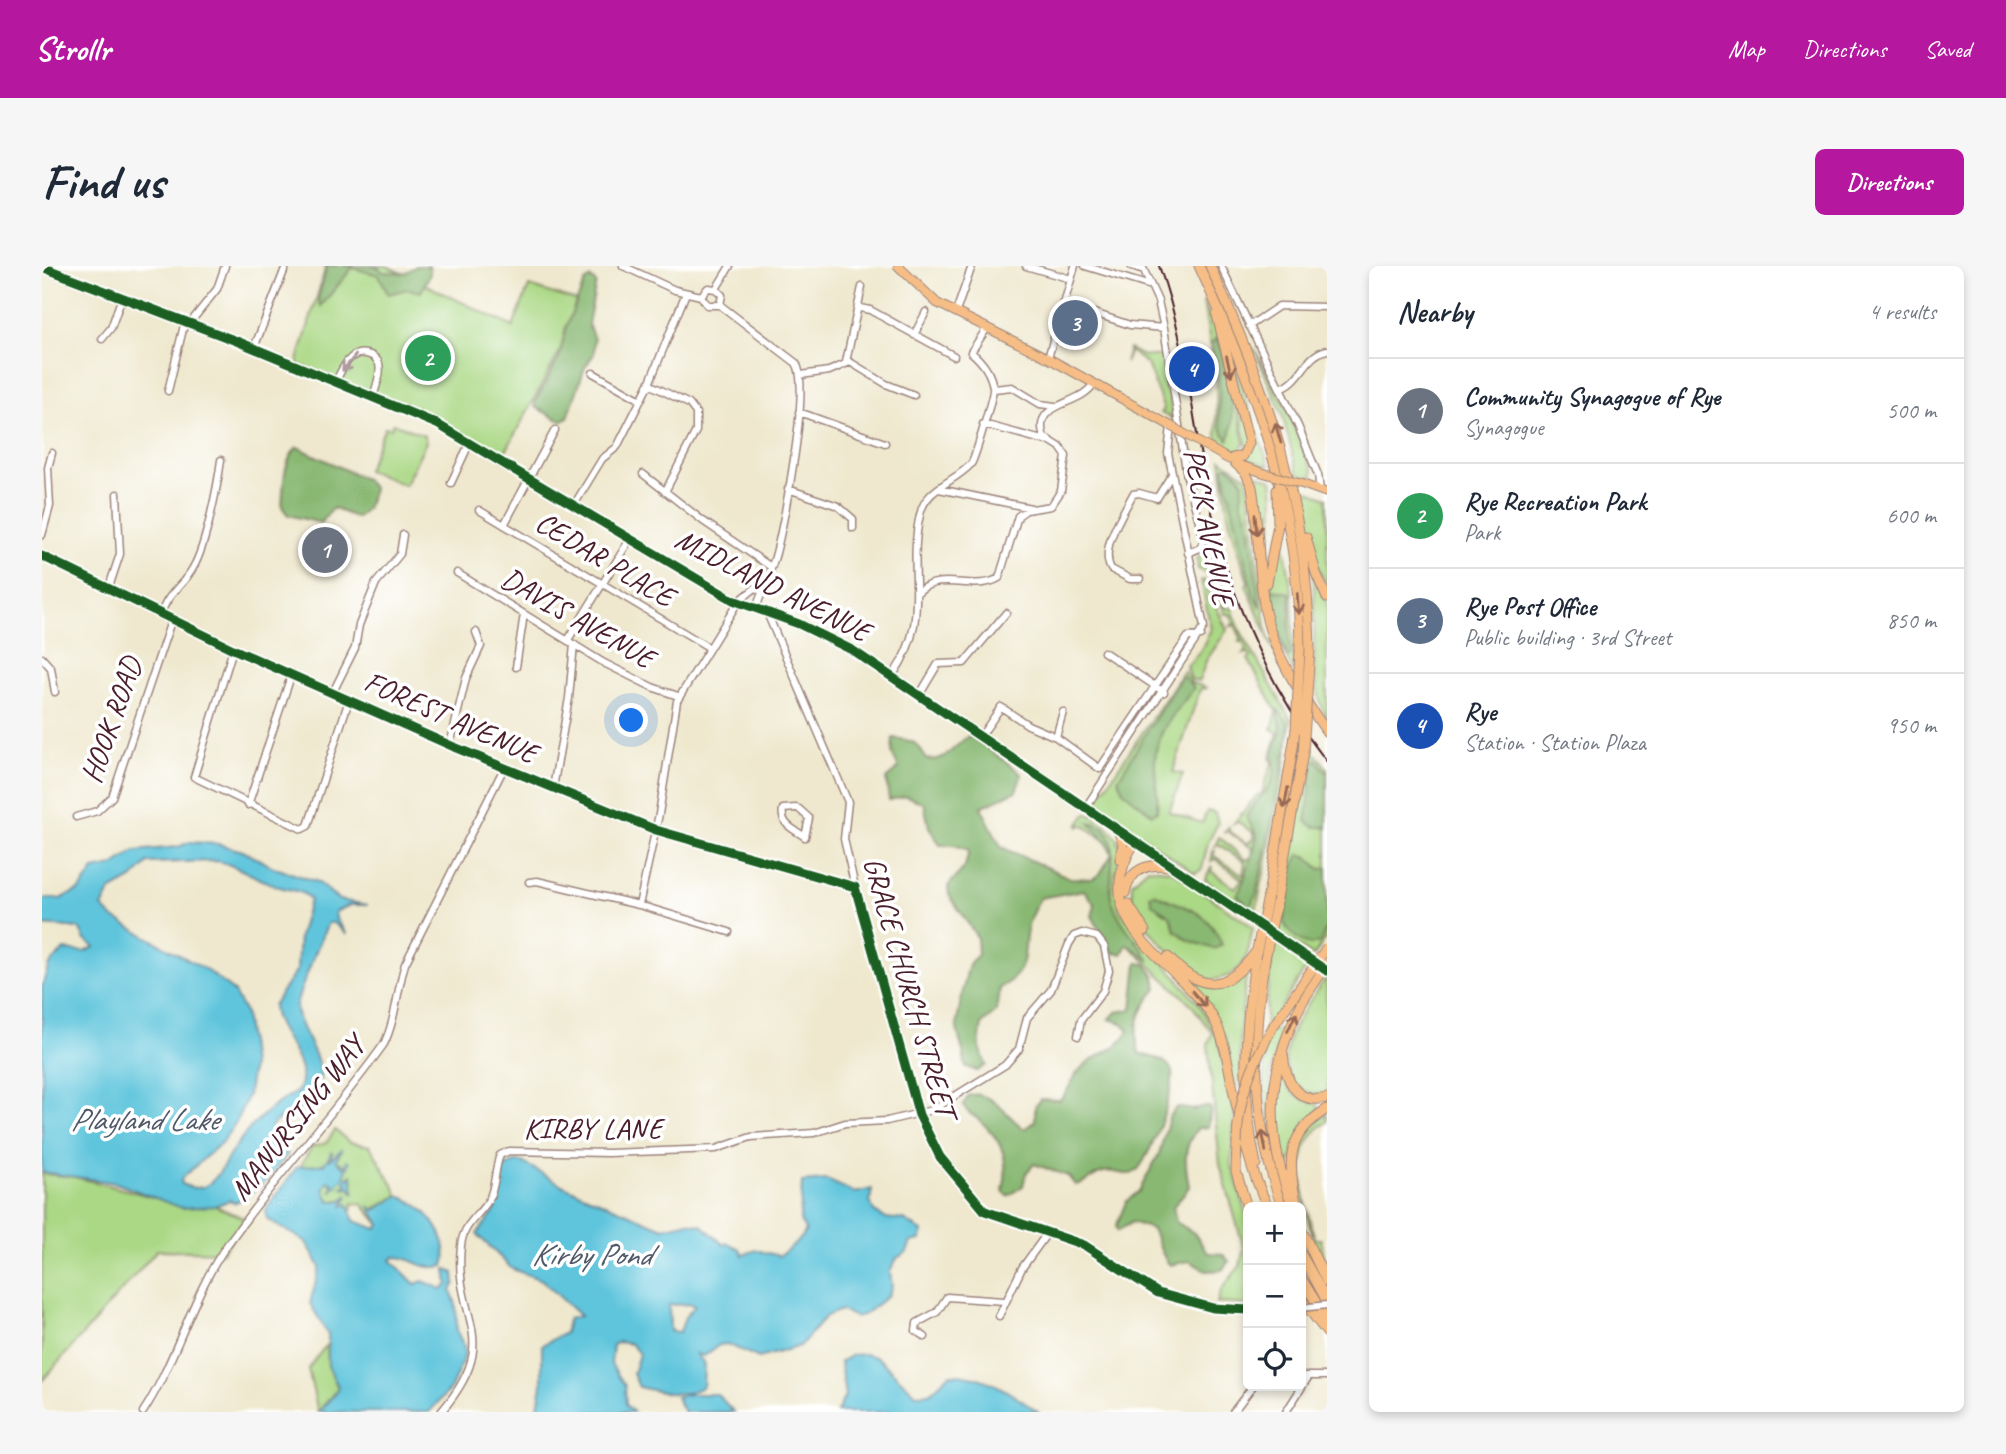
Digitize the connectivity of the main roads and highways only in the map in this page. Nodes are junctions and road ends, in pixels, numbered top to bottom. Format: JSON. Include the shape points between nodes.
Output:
{"nodes":[{"id":1,"x":898,"y":266,"type":"edge"},
{"id":2,"x":1199,"y":266,"type":"edge"},
{"id":3,"x":1210,"y":266,"type":"edge"},
{"id":4,"x":1219,"y":297,"type":"junction"},
{"id":5,"x":1232,"y":461,"type":"junction"},
{"id":6,"x":1276,"y":464,"type":"junction"},
{"id":7,"x":1324,"y":491,"type":"edge"},
{"id":8,"x":1299,"y":524,"type":"junction"},
{"id":9,"x":1327,"y":598,"type":"edge"},
{"id":10,"x":1269,"y":626,"type":"junction"},
{"id":11,"x":1305,"y":650,"type":"junction"},
{"id":12,"x":1327,"y":732,"type":"edge"},
{"id":13,"x":1117,"y":828,"type":"road end"},
{"id":14,"x":1138,"y":843,"type":"road end"},
{"id":15,"x":1174,"y":867,"type":"road end"},
{"id":16,"x":1122,"y":892,"type":"junction"},
{"id":17,"x":1327,"y":947,"type":"edge"},
{"id":18,"x":1257,"y":950,"type":"junction"},
{"id":19,"x":1327,"y":964,"type":"edge"},
{"id":20,"x":1300,"y":996,"type":"junction"},
{"id":21,"x":1282,"y":1047,"type":"junction"},
{"id":22,"x":1327,"y":1098,"type":"edge"},
{"id":23,"x":1327,"y":1109,"type":"edge"},
{"id":24,"x":1246,"y":1202,"type":"edge"},
{"id":25,"x":1267,"y":1202,"type":"edge"},
{"id":26,"x":1268,"y":1202,"type":"edge"},
{"id":27,"x":1281,"y":1202,"type":"edge"},
{"id":28,"x":1294,"y":1202,"type":"edge"},
{"id":29,"x":1294,"y":1202,"type":"edge"},
{"id":30,"x":1306,"y":1239,"type":"edge"},
{"id":31,"x":1306,"y":1263,"type":"edge"},
{"id":32,"x":1327,"y":1282,"type":"edge"},
{"id":33,"x":1306,"y":1286,"type":"edge"},
{"id":34,"x":1327,"y":1303,"type":"edge"},
{"id":35,"x":1306,"y":1306,"type":"edge"},
{"id":36,"x":1327,"y":1320,"type":"edge"},
{"id":37,"x":1327,"y":1333,"type":"edge"}],
"edges":[{"from":1,"to":5,"type":"main road","bridge":true,"via":[[923,293],[956,313],[1048,358]]},
{"from":2,"to":4,"type":"highway"},
{"from":3,"to":4,"type":"highway"},
{"from":4,"to":5,"type":"highway","one_way":true,"via":[[1248,443],[1242,456]]},
{"from":4,"to":6,"type":"highway"},
{"from":8,"to":4,"type":"highway","one_way":true,"via":[[1269,406]]},
{"from":5,"to":7,"type":"main road","bridge":true},
{"from":5,"to":10,"type":"highway","one_way":true,"via":[[1252,486]]},
{"from":6,"to":10,"type":"highway","via":[[1279,513],[1266,589]]},
{"from":6,"to":11,"type":"highway","one_way":true,"via":[[1294,554]]},
{"from":8,"to":9,"type":"highway"},
{"from":8,"to":11,"type":"highway","via":[[1306,580]]},
{"from":10,"to":12,"type":"highway","via":[[1285,665]]},
{"from":11,"to":18,"type":"highway","one_way":true,"bridge":true,"via":[[1296,730]]},
{"from":27,"to":11,"type":"highway","one_way":true,"bridge":true,"via":[[1265,1145],[1257,1084],[1257,1032],[1265,959],[1303,753]]},
{"from":13,"to":16,"type":"highway","via":[[1123,843],[1118,877]]},
{"from":14,"to":16,"type":"highway","via":[[1122,866]]},
{"from":15,"to":16,"type":"highway","via":[[1140,868]]},
{"from":16,"to":18,"type":"highway","via":[[1143,930],[1194,979],[1227,981]]},
{"from":16,"to":25,"type":"highway","one_way":true,"via":[[1131,924],[1203,1003],[1217,1026],[1252,1170]]},
{"from":17,"to":20,"type":"highway","bridge":true},
{"from":18,"to":26,"type":"highway","via":[[1247,1018],[1246,1089],[1256,1162]]},
{"from":19,"to":20,"type":"highway","bridge":true},
{"from":21,"to":20,"type":"highway","one_way":true},
{"from":20,"to":24,"type":"highway","bridge":true,"via":[[1274,1025],[1246,1083],[1238,1113],[1236,1171]]},
{"from":21,"to":22,"type":"highway","via":[[1284,1073],[1291,1086],[1310,1098]]},
{"from":21,"to":28,"type":"highway","via":[[1274,1080],[1273,1121]]},
{"from":23,"to":29,"type":"highway","via":[[1307,1123],[1294,1144],[1290,1171]]},
{"from":30,"to":32,"type":"highway"},
{"from":31,"to":34,"type":"highway"},
{"from":33,"to":36,"type":"highway"},
{"from":35,"to":37,"type":"highway"}]}
